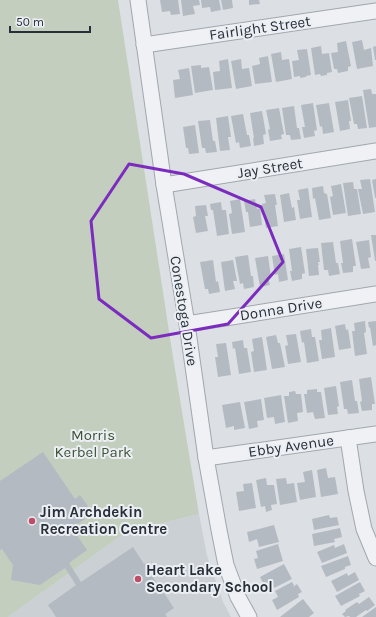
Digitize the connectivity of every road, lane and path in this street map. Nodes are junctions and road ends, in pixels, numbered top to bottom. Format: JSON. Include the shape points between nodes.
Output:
{"nodes":[{"id":1,"x":138,"y":0,"type":"edge"},
{"id":2,"x":376,"y":12,"type":"edge"},
{"id":3,"x":144,"y":45,"type":"junction"},
{"id":4,"x":376,"y":151,"type":"edge"},
{"id":5,"x":164,"y":185,"type":"junction"},
{"id":6,"x":376,"y":294,"type":"edge"},
{"id":7,"x":187,"y":324,"type":"junction"},
{"id":8,"x":376,"y":434,"type":"edge"},
{"id":9,"x":348,"y":438,"type":"junction"},
{"id":10,"x":206,"y":458,"type":"junction"},
{"id":11,"x":376,"y":558,"type":"edge"},
{"id":12,"x":249,"y":617,"type":"edge"}],
"edges":[{"from":1,"to":3,"type":"street","name":"Conestoga Drive"},
{"from":2,"to":3,"type":"street","name":"Fairlight Street"},
{"from":3,"to":5,"type":"street","name":"Conestoga Drive"},
{"from":4,"to":5,"type":"street","name":"Jay Street"},
{"from":5,"to":7,"type":"street","name":"Conestoga Drive"},
{"from":6,"to":7,"type":"street","name":"Donna Drive"},
{"from":7,"to":10,"type":"street","name":"Conestoga Drive"},
{"from":8,"to":9,"type":"street","name":"Ebby Avenue"},
{"from":9,"to":10,"type":"street","name":"Ebby Avenue"},
{"from":9,"to":11,"type":"street","via":[[364,529]]},
{"from":10,"to":12,"type":"street","name":"Conestoga Drive","via":[[226,565]]}]}
